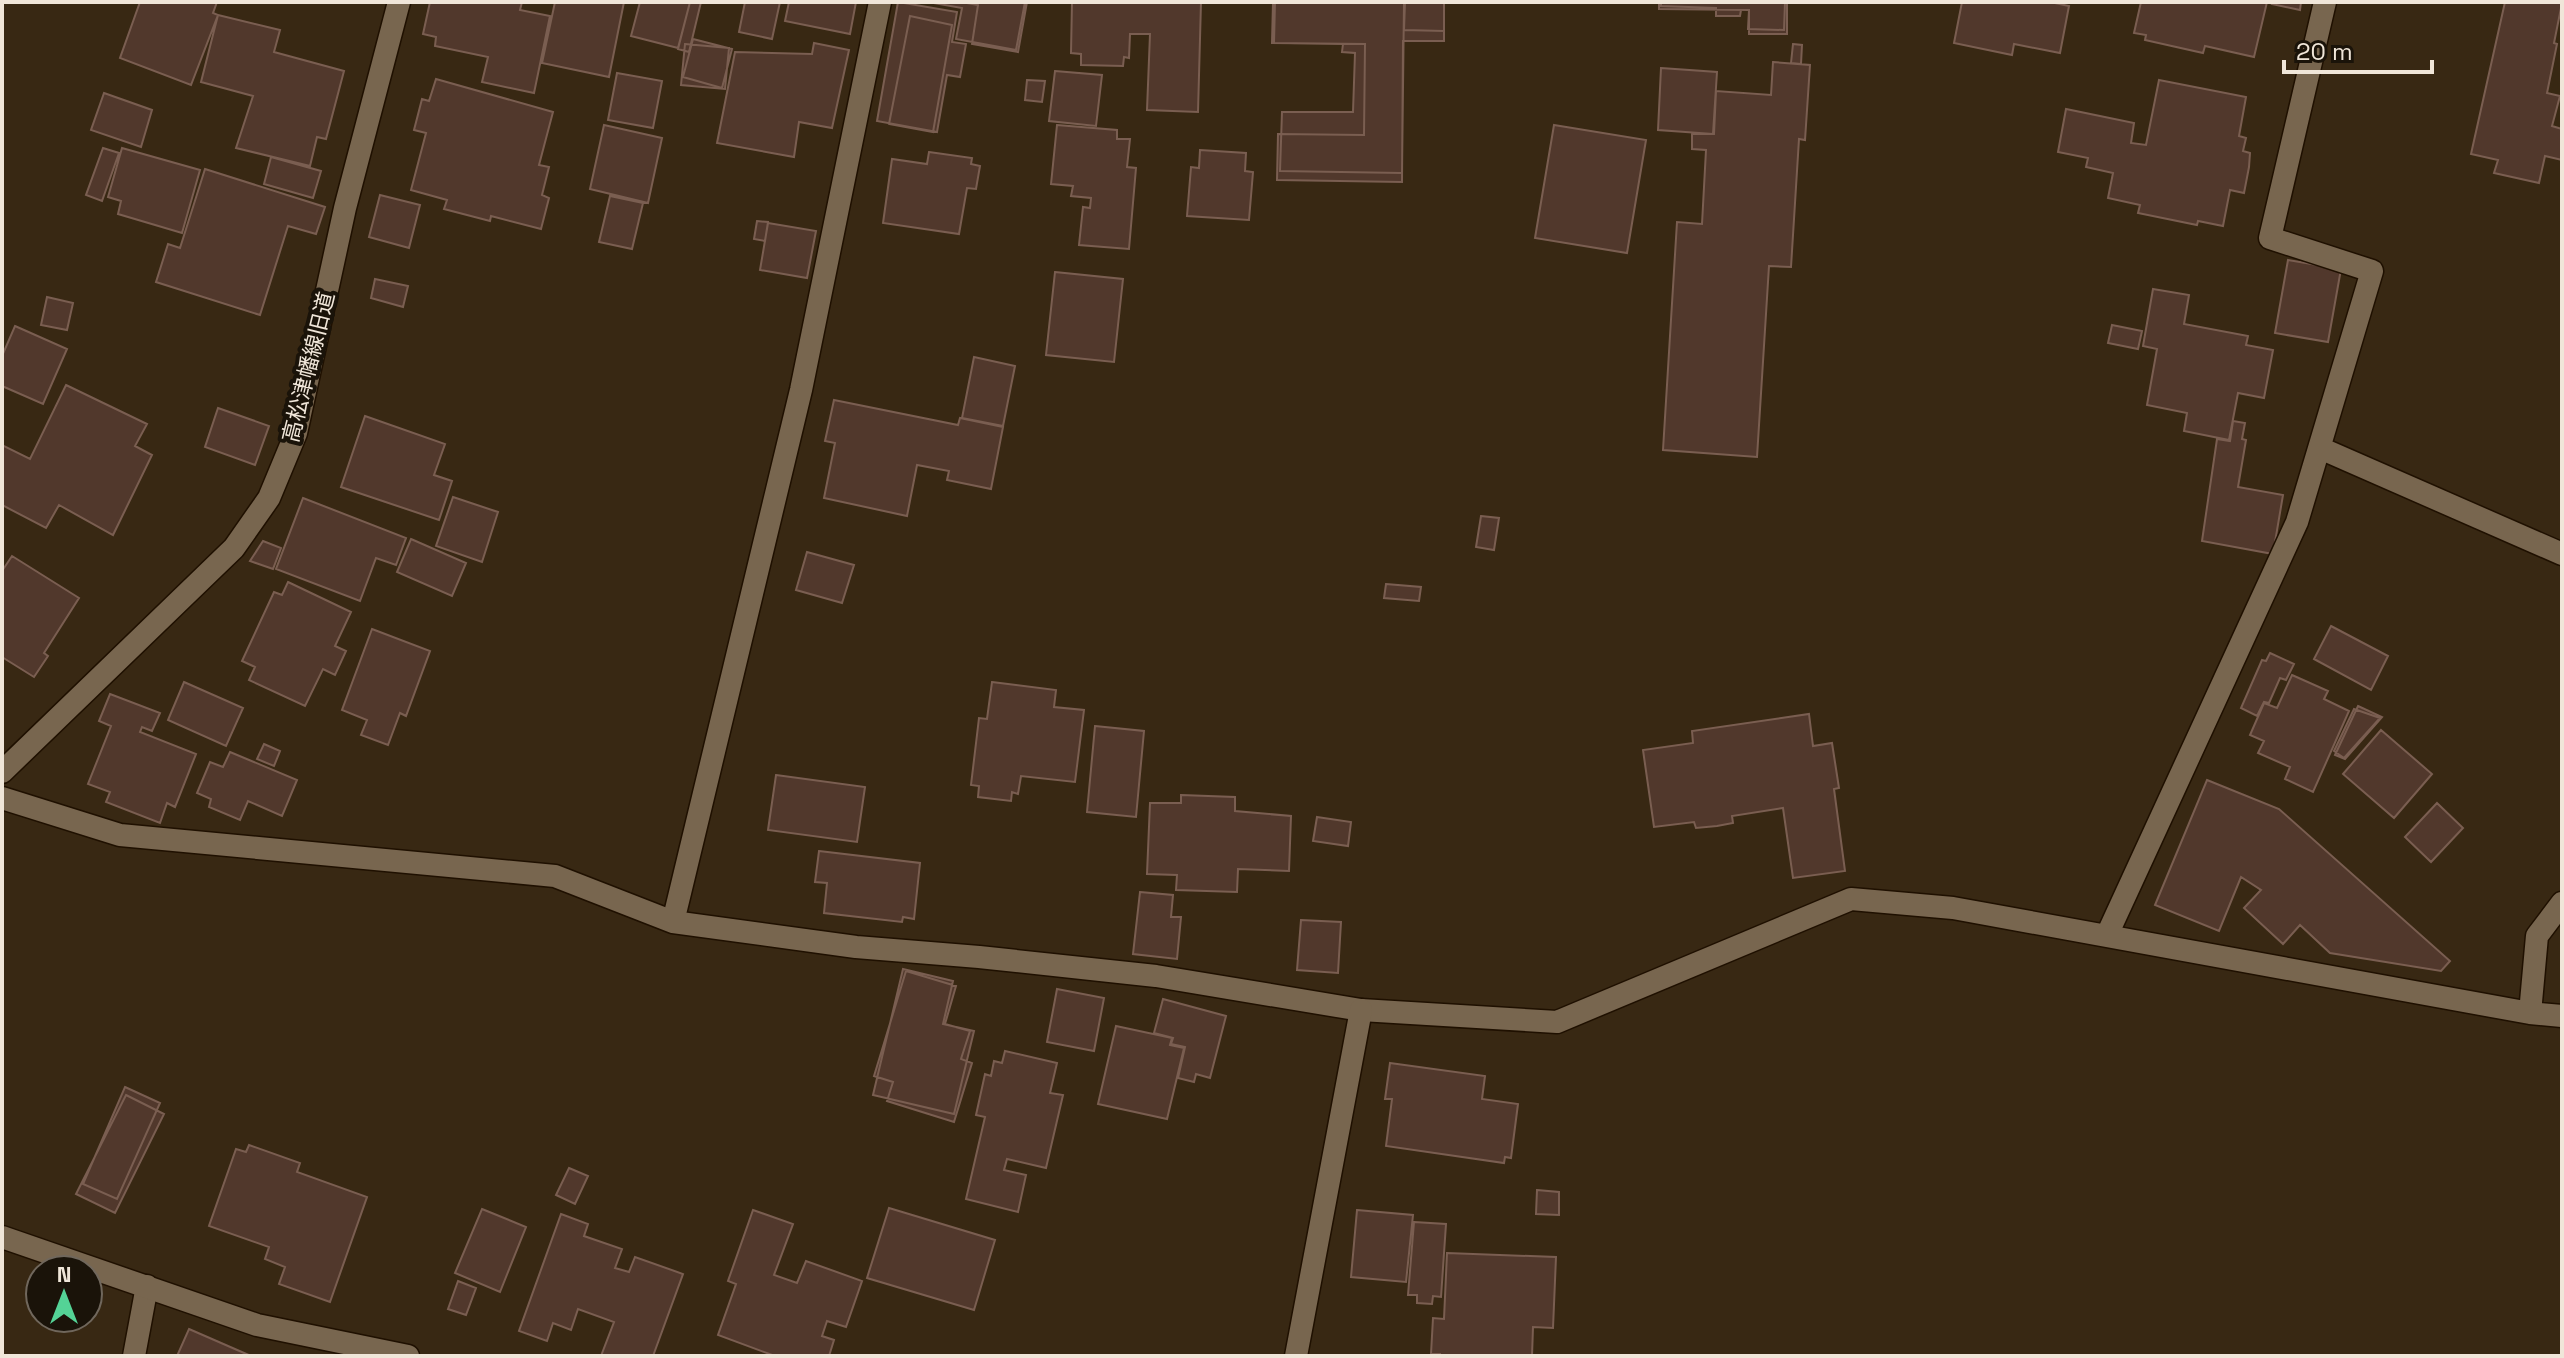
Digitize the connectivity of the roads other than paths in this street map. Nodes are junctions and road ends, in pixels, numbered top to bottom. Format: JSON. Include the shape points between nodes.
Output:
{"nodes":[{"id":1,"x":399,"y":2,"type":"edge"},
{"id":2,"x":880,"y":2,"type":"edge"},
{"id":3,"x":2325,"y":2,"type":"edge"},
{"id":4,"x":2320,"y":448,"type":"junction"},
{"id":5,"x":2562,"y":554,"type":"edge"},
{"id":6,"x":2,"y":772,"type":"edge"},
{"id":7,"x":2,"y":798,"type":"edge"},
{"id":8,"x":2562,"y":903,"type":"edge"},
{"id":9,"x":673,"y":922,"type":"junction"},
{"id":10,"x":2107,"y":935,"type":"junction"},
{"id":11,"x":1361,"y":1010,"type":"junction"},
{"id":12,"x":2530,"y":1013,"type":"junction"},
{"id":13,"x":2562,"y":1016,"type":"edge"},
{"id":14,"x":2,"y":1237,"type":"edge"},
{"id":15,"x":147,"y":1286,"type":"junction"},
{"id":16,"x":134,"y":1356,"type":"edge"},
{"id":17,"x":408,"y":1356,"type":"edge"},
{"id":18,"x":1296,"y":1356,"type":"edge"}],
"edges":[{"from":1,"to":6,"type":"street","name":"高松津幡線旧道","via":[[345,208],[296,433],[269,498],[234,548]]},
{"from":2,"to":9,"type":"street","via":[[801,390]]},
{"from":3,"to":4,"type":"street","via":[[2270,238],[2372,271]]},
{"from":4,"to":5,"type":"street"},
{"from":4,"to":10,"type":"street","via":[[2297,522]]},
{"from":7,"to":9,"type":"street","via":[[120,835],[555,876]]},
{"from":8,"to":12,"type":"street","via":[[2537,936]]},
{"from":9,"to":11,"type":"street","via":[[856,947],[1156,976]]},
{"from":10,"to":11,"type":"street","via":[[1953,908],[1851,899],[1557,1022]]},
{"from":10,"to":12,"type":"street"},
{"from":11,"to":18,"type":"street"},
{"from":12,"to":13,"type":"street"},
{"from":14,"to":15,"type":"street"},
{"from":15,"to":16,"type":"street"},
{"from":15,"to":17,"type":"street","via":[[257,1325]]}]}
